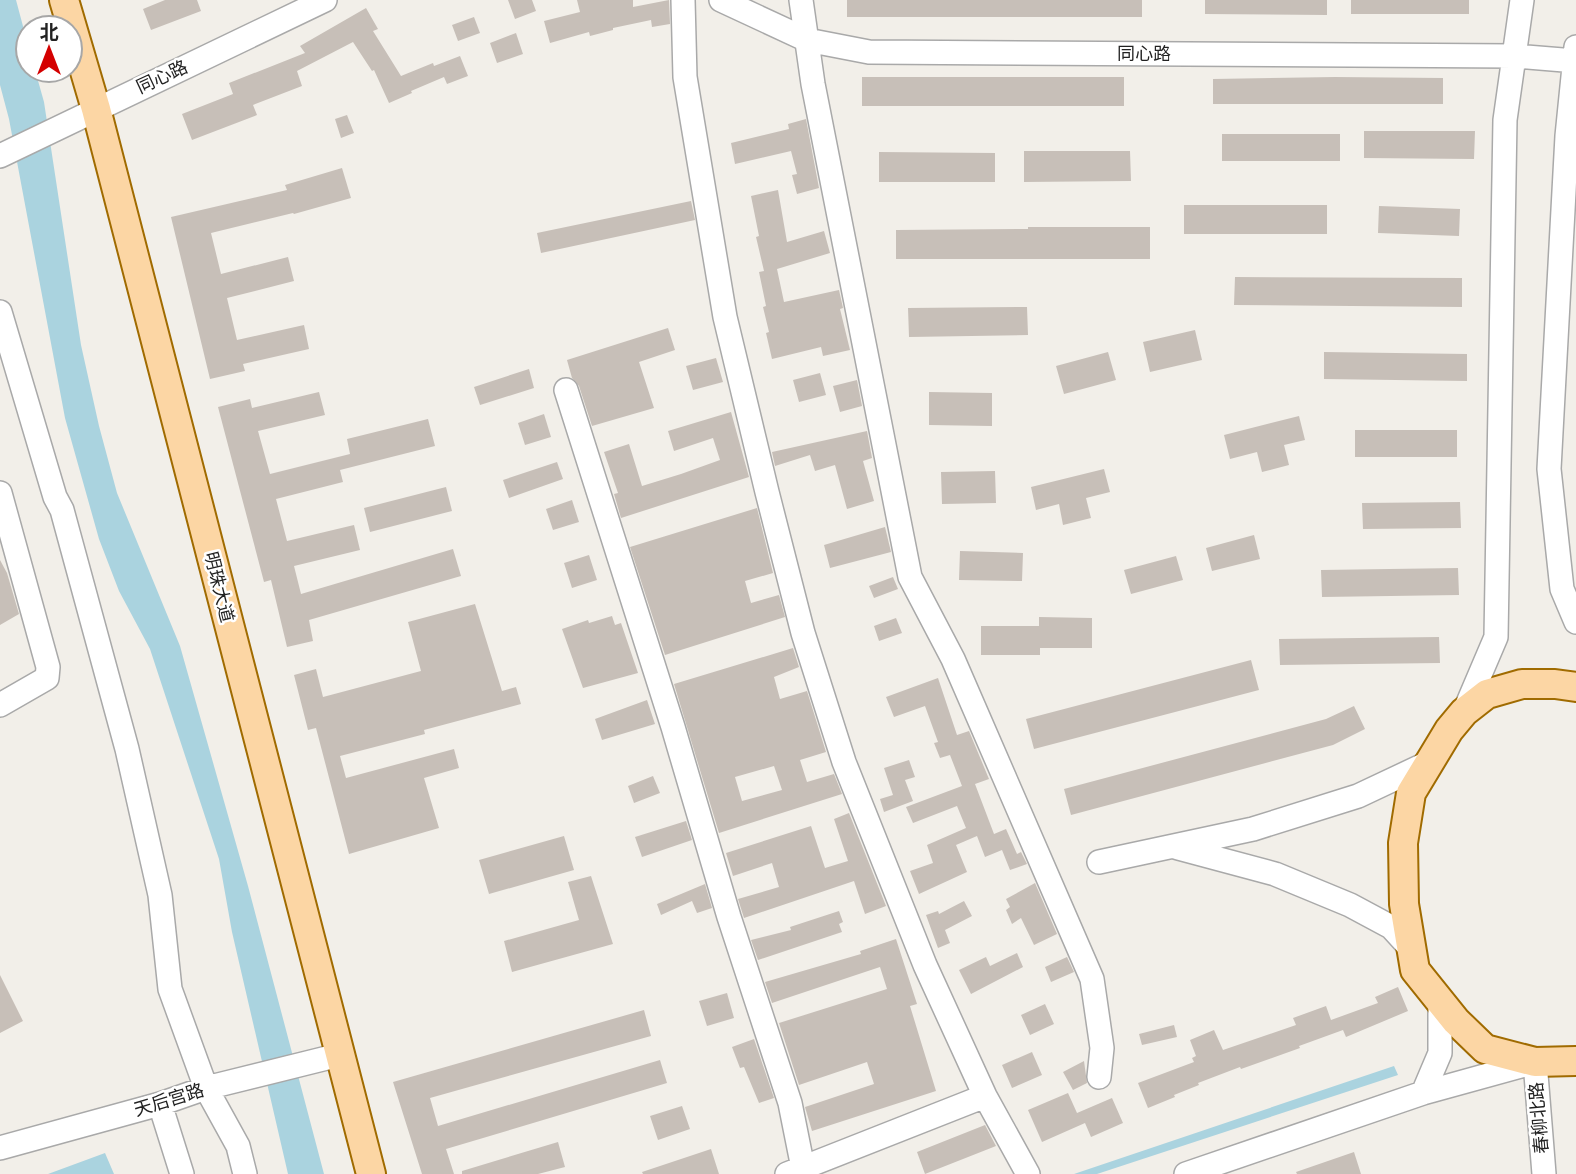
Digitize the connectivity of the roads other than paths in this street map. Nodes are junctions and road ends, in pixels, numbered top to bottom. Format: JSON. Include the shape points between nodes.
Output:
{"nodes":[{"id":1,"x":64,"y":0,"type":"edge"},
{"id":2,"x":325,"y":0,"type":"edge"},
{"id":3,"x":684,"y":0,"type":"edge"},
{"id":4,"x":721,"y":0,"type":"edge"},
{"id":5,"x":801,"y":0,"type":"edge"},
{"id":6,"x":1522,"y":0,"type":"edge"},
{"id":7,"x":807,"y":40,"type":"junction"},
{"id":8,"x":1514,"y":56,"type":"junction"},
{"id":9,"x":1575,"y":56,"type":"edge"},
{"id":10,"x":71,"y":84,"type":"edge"},
{"id":11,"x":78,"y":117,"type":"junction"},
{"id":12,"x":1,"y":156,"type":"edge"},
{"id":13,"x":0,"y":312,"type":"edge"},
{"id":14,"x":566,"y":390,"type":"dead end"},
{"id":15,"x":0,"y":493,"type":"edge"},
{"id":16,"x":1576,"y":622,"type":"edge"},
{"id":17,"x":1576,"y":687,"type":"edge"},
{"id":18,"x":0,"y":705,"type":"edge"},
{"id":19,"x":1464,"y":712,"type":"junction"},
{"id":20,"x":1430,"y":762,"type":"junction"},
{"id":21,"x":1175,"y":847,"type":"junction"},
{"id":22,"x":1099,"y":862,"type":"dead end"},
{"id":23,"x":1412,"y":950,"type":"junction"},
{"id":24,"x":1440,"y":1001,"type":"junction"},
{"id":25,"x":322,"y":1059,"type":"junction"},
{"id":26,"x":1576,"y":1061,"type":"edge"},
{"id":27,"x":1535,"y":1062,"type":"junction"},
{"id":28,"x":1099,"y":1077,"type":"dead end"},
{"id":29,"x":206,"y":1088,"type":"junction"},
{"id":30,"x":1423,"y":1093,"type":"junction"},
{"id":31,"x":985,"y":1096,"type":"junction"},
{"id":32,"x":160,"y":1104,"type":"junction"},
{"id":33,"x":0,"y":1149,"type":"edge"},
{"id":34,"x":795,"y":1171,"type":"edge"},
{"id":35,"x":182,"y":1174,"type":"edge"},
{"id":36,"x":245,"y":1174,"type":"edge"},
{"id":37,"x":352,"y":1174,"type":"edge"},
{"id":38,"x":371,"y":1174,"type":"edge"},
{"id":39,"x":1028,"y":1174,"type":"edge"},
{"id":40,"x":1186,"y":1174,"type":"edge"},
{"id":41,"x":1544,"y":1174,"type":"edge"}],
"edges":[{"from":1,"to":11,"type":"main road","name":"明珠大道"},
{"from":2,"to":11,"type":"street","name":"同心路"},
{"from":3,"to":31,"type":"street","via":[[685,77],[725,317],[803,633],[844,762],[925,965]]},
{"from":4,"to":7,"type":"street","name":"同心路"},
{"from":5,"to":7,"type":"street"},
{"from":6,"to":8,"type":"street"},
{"from":7,"to":8,"type":"street","name":"同心路","via":[[869,52]]},
{"from":7,"to":28,"type":"street","via":[[910,577],[953,659],[1092,979],[1102,1048]]},
{"from":8,"to":9,"type":"street","name":"同心路"},
{"from":8,"to":19,"type":"street","via":[[1505,120],[1496,637]]},
{"from":9,"to":16,"type":"street","via":[[1549,469],[1562,589]]},
{"from":10,"to":11,"type":"main road","name":"明珠大道"},
{"from":11,"to":12,"type":"street","name":"同心路"},
{"from":11,"to":25,"type":"main road","name":"明珠大道"},
{"from":13,"to":29,"type":"street","via":[[62,510],[123,736],[160,895],[170,989]]},
{"from":14,"to":34,"type":"street","via":[[790,1103]]},
{"from":15,"to":18,"type":"street","via":[[48,667],[47,678]]},
{"from":17,"to":19,"type":"main road","via":[[1522,684],[1487,694]]},
{"from":19,"to":20,"type":"main road"},
{"from":20,"to":21,"type":"street","via":[[1358,796]]},
{"from":20,"to":23,"type":"main road","via":[[1411,793],[1403,843],[1404,904]]},
{"from":21,"to":22,"type":"street"},
{"from":21,"to":23,"type":"street","via":[[1275,874],[1350,905],[1391,927]]},
{"from":23,"to":24,"type":"main road","via":[[1415,970]]},
{"from":24,"to":27,"type":"main road","via":[[1485,1049]]},
{"from":24,"to":30,"type":"street","via":[[1440,1053]]},
{"from":25,"to":29,"type":"street","name":"天后宫路"},
{"from":25,"to":37,"type":"main road","name":"明珠大道"},
{"from":25,"to":38,"type":"main road","name":"明珠大道"},
{"from":26,"to":27,"type":"main road"},
{"from":27,"to":30,"type":"street"},
{"from":27,"to":41,"type":"street","name":"春柳北路"},
{"from":29,"to":32,"type":"street","name":"天后宫路"},
{"from":29,"to":36,"type":"street","via":[[238,1146]]},
{"from":30,"to":40,"type":"street"},
{"from":31,"to":34,"type":"street"},
{"from":31,"to":39,"type":"street"},
{"from":32,"to":33,"type":"street","name":"天后宫路"},
{"from":32,"to":35,"type":"street"}]}
